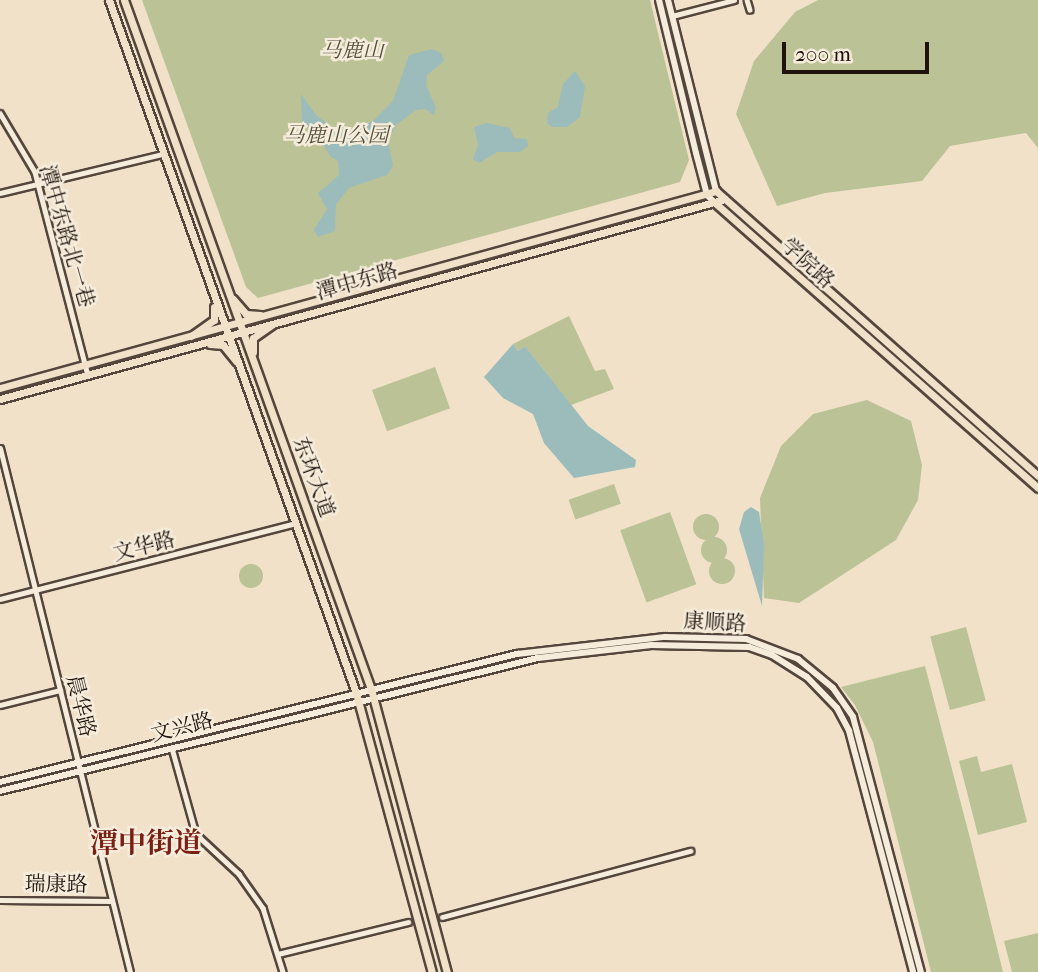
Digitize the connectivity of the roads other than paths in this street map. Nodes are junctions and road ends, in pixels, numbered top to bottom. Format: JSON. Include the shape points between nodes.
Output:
{"nodes":[{"id":1,"x":109,"y":0,"type":"edge"},
{"id":2,"x":124,"y":0,"type":"edge"},
{"id":3,"x":659,"y":0,"type":"edge"},
{"id":4,"x":668,"y":0,"type":"edge"},
{"id":5,"x":734,"y":0,"type":"edge"},
{"id":6,"x":747,"y":0,"type":"edge"},
{"id":7,"x":750,"y":10,"type":"dead end"},
{"id":8,"x":672,"y":16,"type":"junction"},
{"id":9,"x":0,"y":113,"type":"edge"},
{"id":10,"x":163,"y":154,"type":"junction"},
{"id":11,"x":39,"y":184,"type":"junction"},
{"id":12,"x":716,"y":191,"type":"junction"},
{"id":13,"x":0,"y":193,"type":"edge"},
{"id":14,"x":707,"y":195,"type":"junction"},
{"id":15,"x":725,"y":199,"type":"junction"},
{"id":16,"x":714,"y":202,"type":"junction"},
{"id":17,"x":228,"y":291,"type":"junction"},
{"id":18,"x":212,"y":293,"type":"junction"},
{"id":19,"x":271,"y":314,"type":"junction"},
{"id":20,"x":239,"y":323,"type":"junction"},
{"id":21,"x":273,"y":324,"type":"junction"},
{"id":22,"x":224,"y":327,"type":"junction"},
{"id":23,"x":243,"y":332,"type":"junction"},
{"id":24,"x":191,"y":336,"type":"junction"},
{"id":25,"x":228,"y":337,"type":"junction"},
{"id":26,"x":195,"y":345,"type":"junction"},
{"id":27,"x":238,"y":363,"type":"junction"},
{"id":28,"x":86,"y":365,"type":"junction"},
{"id":29,"x":256,"y":367,"type":"junction"},
{"id":30,"x":89,"y":374,"type":"junction"},
{"id":31,"x":0,"y":388,"type":"edge"},
{"id":32,"x":0,"y":399,"type":"edge"},
{"id":33,"x":0,"y":448,"type":"edge"},
{"id":34,"x":1038,"y":475,"type":"edge"},
{"id":35,"x":1038,"y":488,"type":"edge"},
{"id":36,"x":296,"y":523,"type":"junction"},
{"id":37,"x":36,"y":590,"type":"junction"},
{"id":38,"x":0,"y":599,"type":"edge"},
{"id":39,"x":61,"y":690,"type":"junction"},
{"id":40,"x":372,"y":693,"type":"junction"},
{"id":41,"x":357,"y":697,"type":"junction"},
{"id":42,"x":0,"y":705,"type":"edge"},
{"id":43,"x":172,"y":748,"type":"junction"},
{"id":44,"x":79,"y":762,"type":"junction"},
{"id":45,"x":81,"y":770,"type":"junction"},
{"id":46,"x":0,"y":782,"type":"edge"},
{"id":47,"x":0,"y":791,"type":"edge"},
{"id":48,"x":690,"y":851,"type":"dead end"},
{"id":49,"x":0,"y":900,"type":"edge"},
{"id":50,"x":112,"y":901,"type":"junction"},
{"id":51,"x":442,"y":917,"type":"dead end"},
{"id":52,"x":408,"y":922,"type":"dead end"},
{"id":53,"x":278,"y":954,"type":"junction"},
{"id":54,"x":130,"y":972,"type":"edge"},
{"id":55,"x":283,"y":972,"type":"edge"},
{"id":56,"x":432,"y":972,"type":"edge"},
{"id":57,"x":447,"y":972,"type":"edge"},
{"id":58,"x":913,"y":972,"type":"edge"},
{"id":59,"x":921,"y":972,"type":"edge"}],
"edges":[{"from":1,"to":10,"type":"main road","name":"东环大道"},
{"from":2,"to":17,"type":"main road","name":"东环大道"},
{"from":3,"to":14,"type":"main road"},
{"from":4,"to":8,"type":"main road"},
{"from":5,"to":8,"type":"street"},
{"from":6,"to":7,"type":"street"},
{"from":8,"to":12,"type":"main road"},
{"from":9,"to":11,"type":"street","name":"潭中东路北一巷"},
{"from":10,"to":11,"type":"street"},
{"from":10,"to":18,"type":"main road","name":"东环大道"},
{"from":11,"to":13,"type":"street"},
{"from":11,"to":28,"type":"street","name":"潭中东路北一巷"},
{"from":12,"to":14,"type":"main road","name":"潭中东路"},
{"from":12,"to":15,"type":"main road","name":"学院路"},
{"from":14,"to":16,"type":"main road","name":"学院路"},
{"from":14,"to":19,"type":"main road","name":"潭中东路"},
{"from":15,"to":16,"type":"main road","name":"潭中东路"},
{"from":15,"to":34,"type":"main road","name":"学院路"},
{"from":16,"to":21,"type":"main road","name":"潭中东路"},
{"from":16,"to":35,"type":"main road","name":"学院路"},
{"from":17,"to":19,"type":"main road","via":[[246,314]]},
{"from":17,"to":20,"type":"main road","name":"东环大道"},
{"from":18,"to":22,"type":"main road","name":"东环大道"},
{"from":18,"to":24,"type":"main road","via":[[214,320]]},
{"from":19,"to":20,"type":"main road","name":"潭中东路"},
{"from":20,"to":22,"type":"main road","name":"潭中东路"},
{"from":20,"to":23,"type":"main road","name":"东环大道"},
{"from":21,"to":23,"type":"main road","name":"潭中东路"},
{"from":21,"to":29,"type":"main road","via":[[253,338]]},
{"from":22,"to":24,"type":"main road","name":"潭中东路"},
{"from":22,"to":25,"type":"main road","name":"东环大道"},
{"from":23,"to":25,"type":"main road","name":"潭中东路"},
{"from":23,"to":29,"type":"main road","name":"东环大道"},
{"from":24,"to":28,"type":"main road","name":"潭中东路"},
{"from":25,"to":26,"type":"main road","name":"潭中东路"},
{"from":25,"to":27,"type":"main road","name":"东环大道"},
{"from":26,"to":27,"type":"main road","via":[[223,345]]},
{"from":26,"to":30,"type":"main road","name":"潭中东路"},
{"from":27,"to":36,"type":"main road","name":"东环大道"},
{"from":28,"to":30,"type":"street","name":"潭中东路北一巷"},
{"from":28,"to":31,"type":"main road","name":"潭中东路"},
{"from":29,"to":40,"type":"main road","name":"东环大道"},
{"from":30,"to":32,"type":"main road","name":"潭中东路"},
{"from":33,"to":37,"type":"street","name":"晨华路"},
{"from":36,"to":37,"type":"street","name":"文华路"},
{"from":36,"to":41,"type":"main road","name":"东环大道"},
{"from":37,"to":38,"type":"street","name":"文华路"},
{"from":37,"to":39,"type":"street","name":"晨华路"},
{"from":39,"to":42,"type":"street"},
{"from":39,"to":44,"type":"street","name":"晨华路"},
{"from":40,"to":41,"type":"main road","name":"文兴路"},
{"from":40,"to":57,"type":"main road","name":"东环大道"},
{"from":40,"to":58,"type":"main road","name":"康顺路","via":[[491,667],[606,649],[721,644],[772,655],[825,693],[849,731]]},
{"from":40,"to":59,"type":"main road","name":"康顺路","via":[[517,654],[603,643],[728,636],[783,651],[833,688],[859,731]]},
{"from":41,"to":43,"type":"main road","name":"文兴路"},
{"from":41,"to":44,"type":"main road","name":"文兴路"},
{"from":41,"to":56,"type":"main road","name":"东环大道"},
{"from":43,"to":45,"type":"main road","name":"文兴路"},
{"from":43,"to":53,"type":"street","via":[[196,834],[253,892]]},
{"from":44,"to":45,"type":"street","name":"晨华路"},
{"from":44,"to":46,"type":"main road","name":"文兴路"},
{"from":45,"to":47,"type":"main road","name":"文兴路"},
{"from":45,"to":50,"type":"street","name":"晨华路"},
{"from":48,"to":51,"type":"street"},
{"from":49,"to":50,"type":"street","name":"瑞康路"},
{"from":50,"to":54,"type":"street","name":"晨华路"},
{"from":52,"to":53,"type":"street"},
{"from":53,"to":55,"type":"street"}]}
